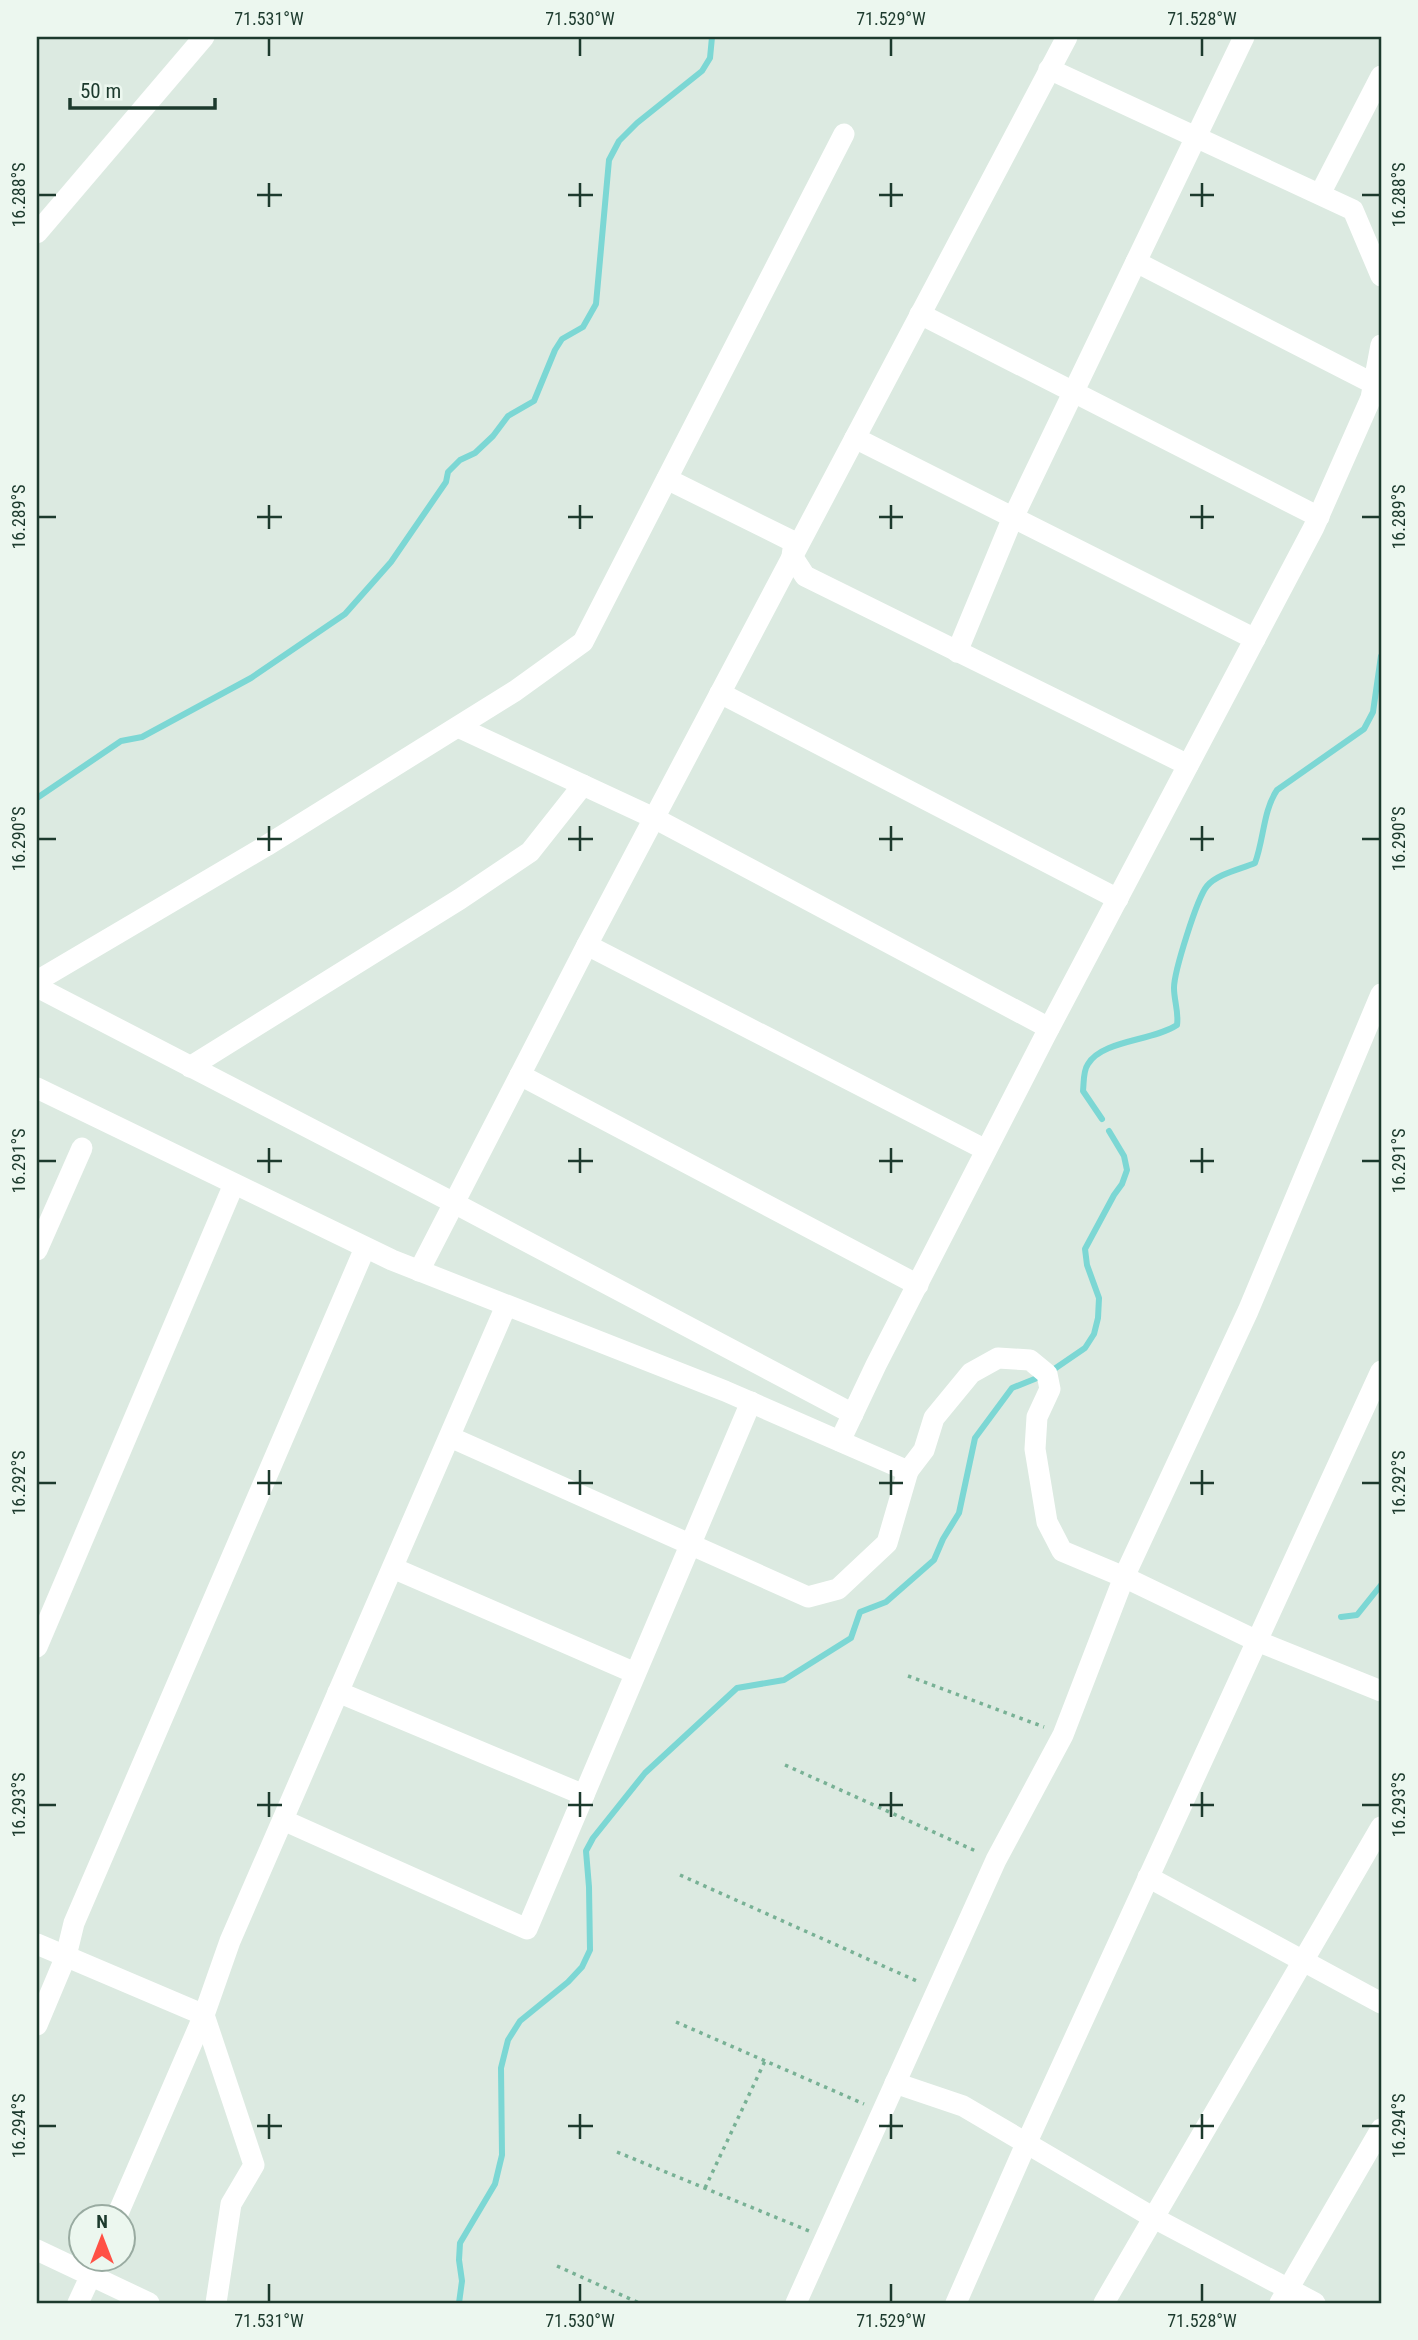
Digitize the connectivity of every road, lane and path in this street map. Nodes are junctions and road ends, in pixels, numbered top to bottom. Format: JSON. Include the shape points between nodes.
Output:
{"nodes":[{"id":1,"x":204,"y":37,"type":"edge"},
{"id":2,"x":1067,"y":37,"type":"edge"},
{"id":3,"x":1244,"y":37,"type":"edge"},
{"id":4,"x":1049,"y":69,"type":"junction"},
{"id":5,"x":1381,"y":76,"type":"edge"},
{"id":6,"x":844,"y":134,"type":"dead end"},
{"id":7,"x":1196,"y":137,"type":"junction"},
{"id":8,"x":1320,"y":194,"type":"junction"},
{"id":9,"x":37,"y":233,"type":"edge"},
{"id":10,"x":1136,"y":262,"type":"junction"},
{"id":11,"x":1381,"y":276,"type":"edge"},
{"id":12,"x":919,"y":314,"type":"junction"},
{"id":13,"x":1381,"y":345,"type":"edge"},
{"id":14,"x":1374,"y":384,"type":"junction"},
{"id":15,"x":1073,"y":392,"type":"junction"},
{"id":16,"x":855,"y":438,"type":"junction"},
{"id":17,"x":667,"y":480,"type":"junction"},
{"id":18,"x":1013,"y":517,"type":"junction"},
{"id":19,"x":1319,"y":517,"type":"junction"},
{"id":20,"x":792,"y":556,"type":"junction"},
{"id":21,"x":1255,"y":639,"type":"junction"},
{"id":22,"x":957,"y":652,"type":"junction"},
{"id":23,"x":720,"y":693,"type":"junction"},
{"id":24,"x":458,"y":727,"type":"junction"},
{"id":25,"x":1188,"y":765,"type":"junction"},
{"id":26,"x":583,"y":785,"type":"junction"},
{"id":27,"x":654,"y":818,"type":"junction"},
{"id":28,"x":1118,"y":899,"type":"junction"},
{"id":29,"x":587,"y":945,"type":"junction"},
{"id":30,"x":37,"y":981,"type":"edge"},
{"id":31,"x":37,"y":987,"type":"edge"},
{"id":32,"x":1381,"y":993,"type":"edge"},
{"id":33,"x":1049,"y":1028,"type":"junction"},
{"id":34,"x":190,"y":1067,"type":"junction"},
{"id":35,"x":520,"y":1075,"type":"junction"},
{"id":36,"x":37,"y":1088,"type":"edge"},
{"id":37,"x":82,"y":1148,"type":"dead end"},
{"id":38,"x":986,"y":1150,"type":"junction"},
{"id":39,"x":234,"y":1184,"type":"junction"},
{"id":40,"x":454,"y":1202,"type":"junction"},
{"id":41,"x":365,"y":1248,"type":"junction"},
{"id":42,"x":37,"y":1250,"type":"edge"},
{"id":43,"x":419,"y":1271,"type":"junction"},
{"id":44,"x":918,"y":1285,"type":"junction"},
{"id":45,"x":506,"y":1306,"type":"junction"},
{"id":46,"x":1381,"y":1371,"type":"edge"},
{"id":47,"x":751,"y":1402,"type":"junction"},
{"id":48,"x":853,"y":1414,"type":"junction"},
{"id":49,"x":450,"y":1437,"type":"junction"},
{"id":50,"x":840,"y":1441,"type":"junction"},
{"id":51,"x":908,"y":1471,"type":"junction"},
{"id":52,"x":690,"y":1544,"type":"junction"},
{"id":53,"x":393,"y":1568,"type":"junction"},
{"id":54,"x":1124,"y":1577,"type":"junction"},
{"id":55,"x":1257,"y":1641,"type":"junction"},
{"id":56,"x":37,"y":1647,"type":"edge"},
{"id":57,"x":635,"y":1674,"type":"junction"},
{"id":58,"x":908,"y":1676,"type":"dead end"},
{"id":59,"x":1381,"y":1691,"type":"edge"},
{"id":60,"x":338,"y":1692,"type":"junction"},
{"id":61,"x":1063,"y":1735,"type":"junction"},
{"id":62,"x":785,"y":1765,"type":"dead end"},
{"id":63,"x":584,"y":1794,"type":"junction"},
{"id":64,"x":283,"y":1820,"type":"junction"},
{"id":65,"x":1381,"y":1827,"type":"edge"},
{"id":66,"x":996,"y":1860,"type":"junction"},
{"id":67,"x":680,"y":1875,"type":"dead end"},
{"id":68,"x":1148,"y":1877,"type":"junction"},
{"id":69,"x":37,"y":1944,"type":"edge"},
{"id":70,"x":66,"y":1956,"type":"junction"},
{"id":71,"x":1304,"y":1960,"type":"junction"},
{"id":72,"x":937,"y":1990,"type":"junction"},
{"id":73,"x":1381,"y":2003,"type":"edge"},
{"id":74,"x":204,"y":2015,"type":"junction"},
{"id":75,"x":676,"y":2022,"type":"dead end"},
{"id":76,"x":37,"y":2025,"type":"edge"},
{"id":77,"x":765,"y":2061,"type":"junction"},
{"id":78,"x":895,"y":2083,"type":"junction"},
{"id":79,"x":882,"y":2112,"type":"junction"},
{"id":80,"x":1381,"y":2129,"type":"edge"},
{"id":81,"x":1026,"y":2144,"type":"junction"},
{"id":82,"x":617,"y":2152,"type":"dead end"},
{"id":83,"x":705,"y":2188,"type":"junction"},
{"id":84,"x":122,"y":2204,"type":"edge"},
{"id":85,"x":1154,"y":2218,"type":"junction"},
{"id":86,"x":825,"y":2238,"type":"junction"},
{"id":87,"x":37,"y":2250,"type":"edge"},
{"id":88,"x":66,"y":2259,"type":"edge"},
{"id":89,"x":557,"y":2266,"type":"dead end"},
{"id":90,"x":91,"y":2274,"type":"edge"},
{"id":91,"x":105,"y":2274,"type":"edge"},
{"id":92,"x":1284,"y":2296,"type":"edge"},
{"id":93,"x":79,"y":2303,"type":"edge"},
{"id":94,"x":149,"y":2303,"type":"edge"},
{"id":95,"x":216,"y":2303,"type":"edge"},
{"id":96,"x":639,"y":2303,"type":"edge"},
{"id":97,"x":796,"y":2303,"type":"edge"},
{"id":98,"x":956,"y":2303,"type":"edge"},
{"id":99,"x":1104,"y":2303,"type":"edge"},
{"id":100,"x":1315,"y":2303,"type":"edge"}],
"edges":[{"from":1,"to":9,"type":"street"},
{"from":2,"to":4,"type":"street"},
{"from":3,"to":7,"type":"street"},
{"from":4,"to":7,"type":"street"},
{"from":4,"to":12,"type":"street"},
{"from":5,"to":8,"type":"street"},
{"from":6,"to":17,"type":"street"},
{"from":7,"to":8,"type":"street"},
{"from":7,"to":10,"type":"street"},
{"from":8,"to":11,"type":"street","via":[[1353,210]]},
{"from":10,"to":14,"type":"street"},
{"from":10,"to":15,"type":"street"},
{"from":12,"to":15,"type":"street"},
{"from":12,"to":16,"type":"street"},
{"from":13,"to":14,"type":"street"},
{"from":14,"to":19,"type":"street"},
{"from":15,"to":18,"type":"street"},
{"from":15,"to":19,"type":"street"},
{"from":16,"to":18,"type":"street"},
{"from":16,"to":20,"type":"street"},
{"from":17,"to":20,"type":"street","via":[[794,542]]},
{"from":17,"to":24,"type":"street","via":[[583,642]]},
{"from":18,"to":21,"type":"street"},
{"from":18,"to":22,"type":"street"},
{"from":19,"to":21,"type":"street"},
{"from":20,"to":22,"type":"street","via":[[805,576]]},
{"from":20,"to":23,"type":"street"},
{"from":21,"to":25,"type":"street"},
{"from":22,"to":25,"type":"street"},
{"from":23,"to":27,"type":"street"},
{"from":23,"to":28,"type":"street"},
{"from":24,"to":26,"type":"street"},
{"from":24,"to":30,"type":"street"},
{"from":25,"to":28,"type":"street"},
{"from":26,"to":27,"type":"street"},
{"from":26,"to":34,"type":"street","via":[[530,852]]},
{"from":27,"to":29,"type":"street"},
{"from":27,"to":33,"type":"street"},
{"from":28,"to":33,"type":"street"},
{"from":29,"to":35,"type":"street"},
{"from":29,"to":38,"type":"street"},
{"from":31,"to":34,"type":"street"},
{"from":32,"to":54,"type":"street","via":[[1248,1311]]},
{"from":33,"to":38,"type":"street"},
{"from":34,"to":40,"type":"street"},
{"from":35,"to":40,"type":"street"},
{"from":35,"to":44,"type":"street"},
{"from":36,"to":39,"type":"street"},
{"from":37,"to":42,"type":"street"},
{"from":38,"to":44,"type":"street"},
{"from":39,"to":41,"type":"street"},
{"from":39,"to":56,"type":"street"},
{"from":40,"to":43,"type":"street"},
{"from":40,"to":48,"type":"street"},
{"from":41,"to":43,"type":"street"},
{"from":41,"to":70,"type":"street","via":[[74,1923]]},
{"from":43,"to":45,"type":"street"},
{"from":44,"to":48,"type":"street"},
{"from":45,"to":47,"type":"street"},
{"from":45,"to":49,"type":"street"},
{"from":46,"to":55,"type":"street"},
{"from":47,"to":50,"type":"street"},
{"from":47,"to":52,"type":"street"},
{"from":48,"to":50,"type":"street"},
{"from":49,"to":52,"type":"street"},
{"from":49,"to":53,"type":"street"},
{"from":50,"to":51,"type":"street"},
{"from":51,"to":52,"type":"street","via":[[887,1543],[838,1590],[808,1597]]},
{"from":51,"to":54,"type":"street","via":[[924,1450],[934,1418],[971,1373],[999,1358],[1030,1360],[1047,1374],[1050,1389],[1037,1417],[1035,1449],[1047,1522],[1062,1551]]},
{"from":52,"to":57,"type":"street"},
{"from":53,"to":57,"type":"street"},
{"from":53,"to":60,"type":"street"},
{"from":54,"to":55,"type":"street"},
{"from":54,"to":61,"type":"street"},
{"from":55,"to":59,"type":"street"},
{"from":55,"to":68,"type":"street"},
{"from":57,"to":63,"type":"street"},
{"from":58,"to":61,"type":"path"},
{"from":60,"to":63,"type":"street"},
{"from":60,"to":64,"type":"street"},
{"from":61,"to":66,"type":"street"},
{"from":62,"to":66,"type":"path"},
{"from":63,"to":64,"type":"street","via":[[527,1929]]},
{"from":64,"to":74,"type":"street","via":[[230,1941]]},
{"from":65,"to":71,"type":"street"},
{"from":66,"to":72,"type":"street"},
{"from":67,"to":72,"type":"path"},
{"from":68,"to":71,"type":"street"},
{"from":68,"to":81,"type":"street"},
{"from":69,"to":70,"type":"street"},
{"from":70,"to":74,"type":"street"},
{"from":70,"to":76,"type":"street"},
{"from":71,"to":73,"type":"street"},
{"from":71,"to":85,"type":"street"},
{"from":72,"to":78,"type":"street"},
{"from":74,"to":84,"type":"street"},
{"from":74,"to":95,"type":"street","via":[[254,2165],[231,2204]]},
{"from":75,"to":77,"type":"path"},
{"from":77,"to":79,"type":"path"},
{"from":77,"to":83,"type":"path"},
{"from":78,"to":79,"type":"street"},
{"from":78,"to":81,"type":"street","via":[[963,2106]]},
{"from":79,"to":86,"type":"street"},
{"from":80,"to":92,"type":"street"},
{"from":81,"to":85,"type":"street"},
{"from":81,"to":98,"type":"street"},
{"from":82,"to":83,"type":"path"},
{"from":83,"to":86,"type":"path"},
{"from":85,"to":92,"type":"street"},
{"from":85,"to":99,"type":"street"},
{"from":86,"to":97,"type":"street"},
{"from":87,"to":88,"type":"street"},
{"from":89,"to":96,"type":"path"},
{"from":90,"to":93,"type":"street"},
{"from":91,"to":94,"type":"street"},
{"from":92,"to":100,"type":"street"}]}
